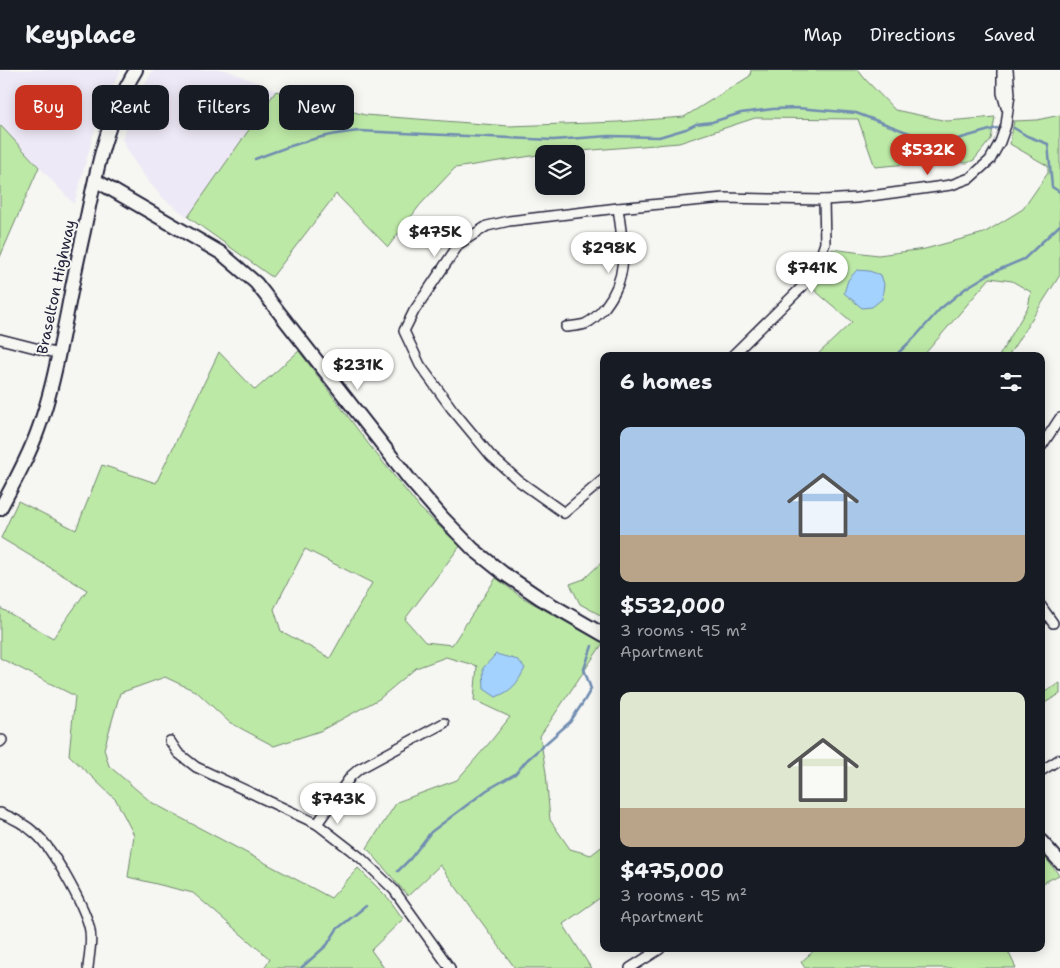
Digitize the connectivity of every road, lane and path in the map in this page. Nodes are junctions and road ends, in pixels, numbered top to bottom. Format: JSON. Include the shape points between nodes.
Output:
{"nodes":[{"id":1,"x":136,"y":70,"type":"edge"},
{"id":2,"x":1002,"y":70,"type":"edge"},
{"id":3,"x":1008,"y":70,"type":"edge"},
{"id":4,"x":1006,"y":110,"type":"junction"},
{"id":5,"x":94,"y":180,"type":"junction"},
{"id":6,"x":824,"y":200,"type":"junction"},
{"id":7,"x":618,"y":208,"type":"junction"},
{"id":8,"x":566,"y":327,"type":"dead end"},
{"id":9,"x":0,"y":340,"type":"edge"},
{"id":10,"x":736,"y":352,"type":"edge"},
{"id":11,"x":59,"y":354,"type":"junction"},
{"id":12,"x":1059,"y":420,"type":"edge"},
{"id":13,"x":1045,"y":441,"type":"edge"},
{"id":14,"x":600,"y":482,"type":"edge"},
{"id":15,"x":0,"y":508,"type":"edge"},
{"id":16,"x":1045,"y":612,"type":"edge"},
{"id":17,"x":1052,"y":623,"type":"dead end"},
{"id":18,"x":600,"y":633,"type":"edge"},
{"id":19,"x":444,"y":723,"type":"dead end"},
{"id":20,"x":170,"y":741,"type":"dead end"},
{"id":21,"x":1060,"y":760,"type":"edge"},
{"id":22,"x":1045,"y":769,"type":"edge"},
{"id":23,"x":0,"y":813,"type":"edge"},
{"id":24,"x":317,"y":824,"type":"junction"},
{"id":25,"x":1045,"y":845,"type":"edge"},
{"id":26,"x":1060,"y":862,"type":"edge"},
{"id":27,"x":655,"y":952,"type":"edge"},
{"id":28,"x":643,"y":960,"type":"junction"},
{"id":29,"x":88,"y":968,"type":"edge"},
{"id":30,"x":450,"y":968,"type":"edge"},
{"id":31,"x":630,"y":968,"type":"edge"},
{"id":32,"x":648,"y":968,"type":"edge"}],
"edges":[{"from":1,"to":5,"type":"street","name":"Braselton Highway","via":[[110,127]]},
{"from":2,"to":4,"type":"street"},
{"from":3,"to":4,"type":"street","via":[[1010,94]]},
{"from":4,"to":6,"type":"street","via":[[1006,125],[1000,142],[990,160],[970,178],[951,185]]},
{"from":5,"to":11,"type":"street","name":"Braselton Highway"},
{"from":5,"to":18,"type":"street","via":[[221,253],[256,283],[404,472],[473,549],[540,598]]},
{"from":6,"to":7,"type":"street","via":[[724,198]]},
{"from":6,"to":10,"type":"street","via":[[825,243],[817,267],[803,286]]},
{"from":7,"to":8,"type":"street","via":[[622,275],[613,297],[586,324]]},
{"from":7,"to":14,"type":"street","via":[[509,221],[474,233],[459,244],[404,331],[420,365],[452,409],[491,456],[519,481],[564,513]]},
{"from":9,"to":11,"type":"street"},
{"from":11,"to":15,"type":"street","name":"Braselton Highway","via":[[38,431]]},
{"from":12,"to":13,"type":"street"},
{"from":16,"to":17,"type":"street"},
{"from":19,"to":24,"type":"street","via":[[359,769]]},
{"from":20,"to":24,"type":"street","via":[[178,753],[196,767]]},
{"from":21,"to":22,"type":"street"},
{"from":23,"to":29,"type":"street","via":[[22,822],[38,835],[72,886],[89,927]]},
{"from":24,"to":30,"type":"street","via":[[394,890]]},
{"from":25,"to":26,"type":"street"},
{"from":27,"to":28,"type":"street"},
{"from":28,"to":31,"type":"street"},
{"from":28,"to":32,"type":"street"}]}
